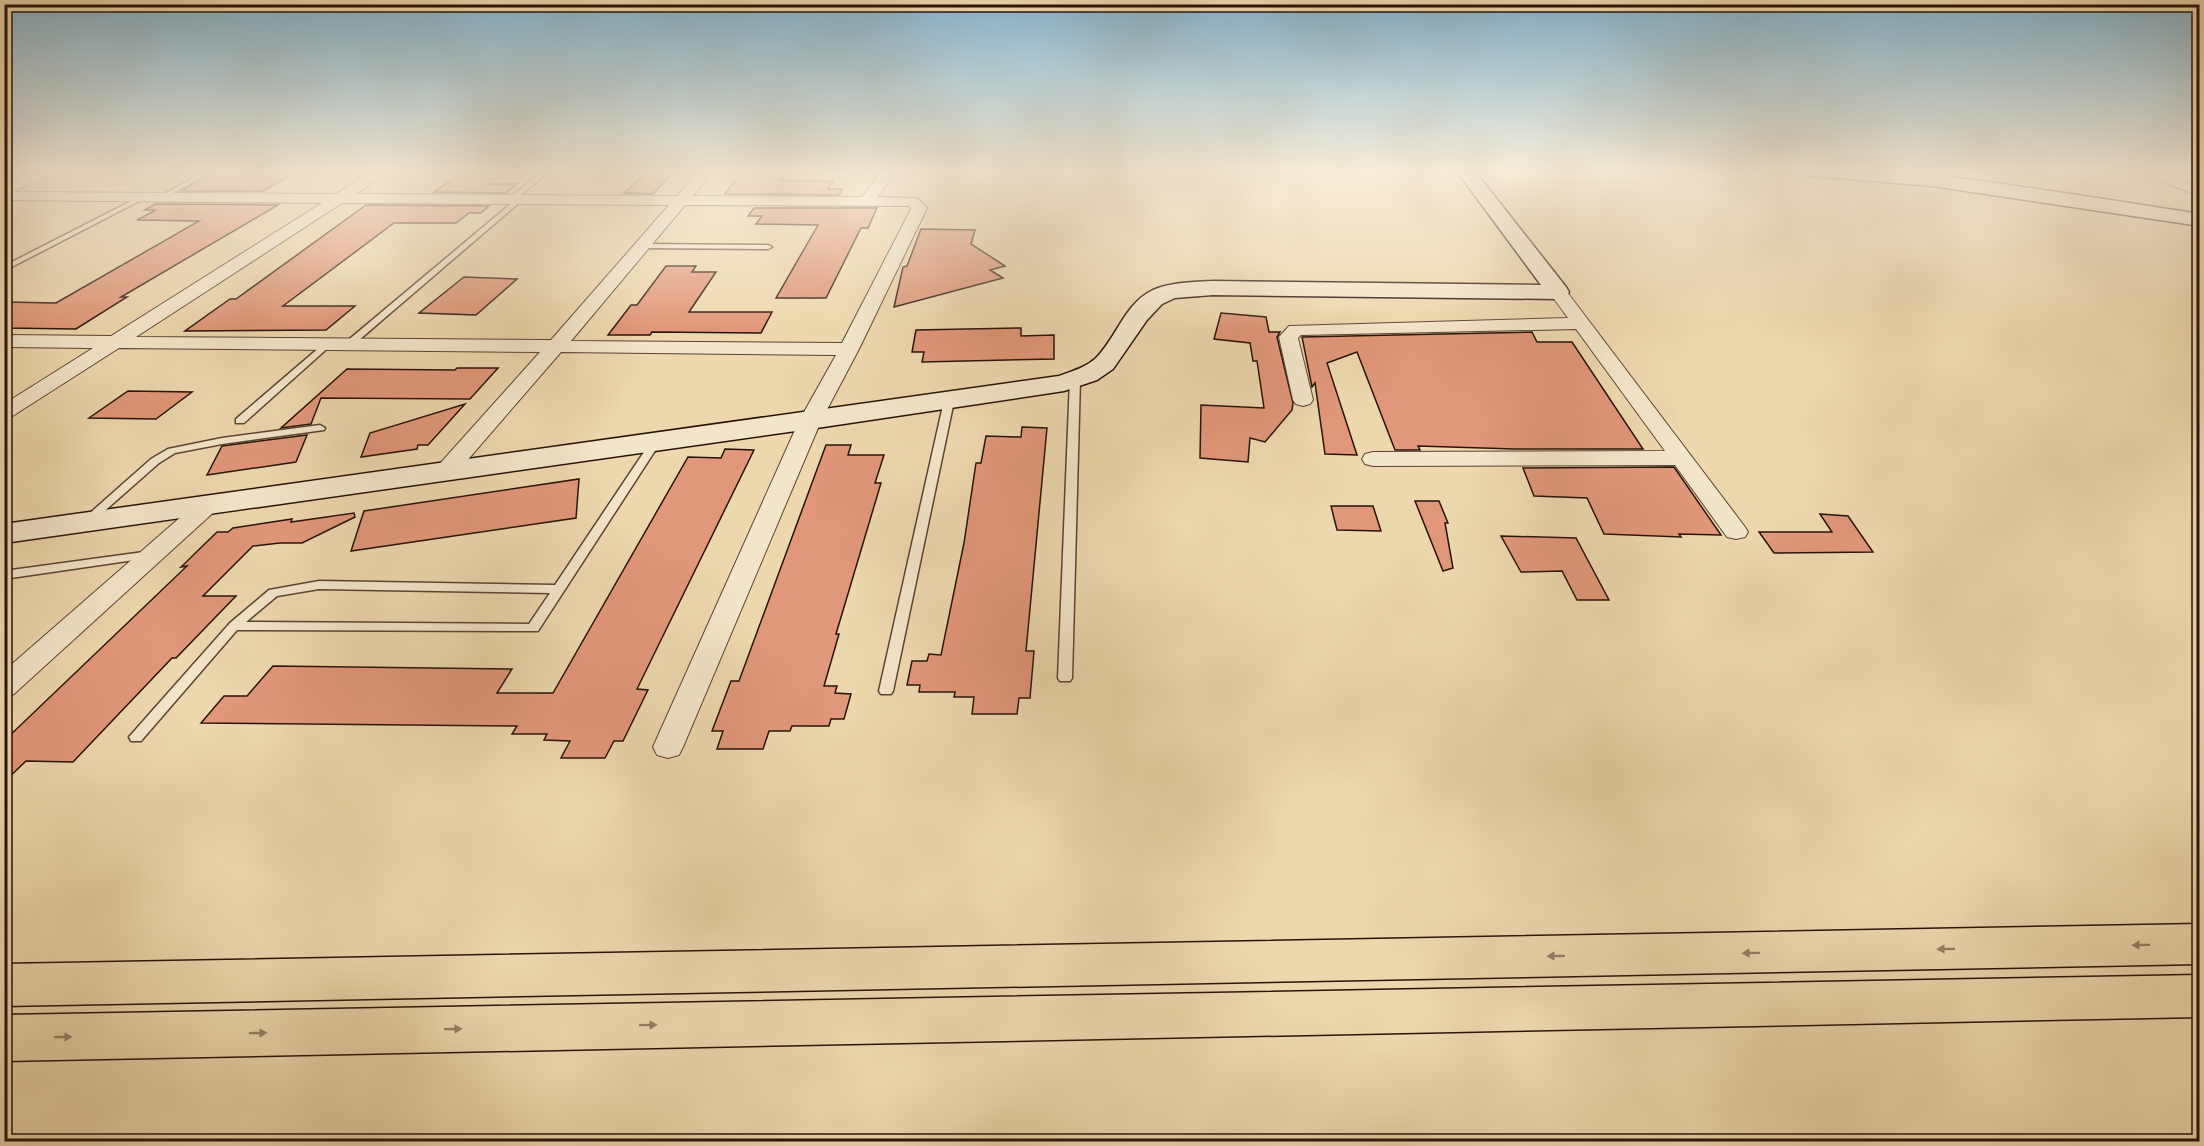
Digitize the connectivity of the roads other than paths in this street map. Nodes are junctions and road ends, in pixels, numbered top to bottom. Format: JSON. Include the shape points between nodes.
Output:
{"nodes":[{"id":1,"x":92,"y":223,"type":"edge"},
{"id":2,"x":300,"y":223,"type":"edge"},
{"id":3,"x":488,"y":223,"type":"edge"},
{"id":4,"x":661,"y":223,"type":"edge"},
{"id":5,"x":911,"y":223,"type":"edge"},
{"id":6,"x":1506,"y":223,"type":"edge"},
{"id":7,"x":642,"y":246,"type":"junction"},
{"id":8,"x":768,"y":247,"type":"dead end"},
{"id":9,"x":4,"y":268,"type":"edge"},
{"id":10,"x":1558,"y":292,"type":"junction"},
{"id":11,"x":1581,"y":323,"type":"junction"},
{"id":12,"x":4,"y":341,"type":"edge"},
{"id":13,"x":116,"y":342,"type":"junction"},
{"id":14,"x":327,"y":344,"type":"junction"},
{"id":15,"x":349,"y":344,"type":"junction"},
{"id":16,"x":556,"y":346,"type":"junction"},
{"id":17,"x":849,"y":350,"type":"junction"},
{"id":18,"x":1076,"y":379,"type":"junction"},
{"id":19,"x":1303,"y":400,"type":"dead end"},
{"id":20,"x":949,"y":401,"type":"junction"},
{"id":21,"x":4,"y":413,"type":"edge"},
{"id":22,"x":240,"y":420,"type":"dead end"},
{"id":23,"x":810,"y":421,"type":"junction"},
{"id":24,"x":320,"y":428,"type":"dead end"},
{"id":25,"x":655,"y":443,"type":"junction"},
{"id":26,"x":1681,"y":458,"type":"junction"},
{"id":27,"x":1373,"y":459,"type":"dead end"},
{"id":28,"x":444,"y":473,"type":"junction"},
{"id":29,"x":207,"y":507,"type":"junction"},
{"id":30,"x":84,"y":524,"type":"junction"},
{"id":31,"x":1736,"y":532,"type":"dead end"},
{"id":32,"x":4,"y":534,"type":"edge"},
{"id":33,"x":156,"y":554,"type":"junction"},
{"id":34,"x":4,"y":575,"type":"edge"},
{"id":35,"x":559,"y":589,"type":"junction"},
{"id":36,"x":234,"y":627,"type":"junction"},
{"id":37,"x":1065,"y":678,"type":"dead end"},
{"id":38,"x":4,"y":687,"type":"edge"},
{"id":39,"x":886,"y":691,"type":"dead end"},
{"id":40,"x":136,"y":736,"type":"dead end"},
{"id":41,"x":668,"y":747,"type":"dead end"},
{"id":42,"x":2199,"y":944,"type":"edge"},
{"id":43,"x":4,"y":985,"type":"edge"},
{"id":44,"x":2199,"y":996,"type":"edge"},
{"id":45,"x":4,"y":1038,"type":"edge"}],
"edges":[{"from":1,"to":9,"type":"lane"},
{"from":2,"to":13,"type":"street"},
{"from":3,"to":15,"type":"lane"},
{"from":4,"to":7,"type":"street"},
{"from":5,"to":17,"type":"street"},
{"from":6,"to":10,"type":"street"},
{"from":7,"to":8,"type":"lane"},
{"from":7,"to":16,"type":"street"},
{"from":10,"to":11,"type":"street"},
{"from":10,"to":18,"type":"street","via":[[1213,288],[1175,291],[1155,298],[1141,310],[1110,357],[1095,371]]},
{"from":11,"to":19,"type":"street","via":[[1296,330],[1288,337]]},
{"from":11,"to":26,"type":"street"},
{"from":12,"to":13,"type":"street"},
{"from":13,"to":14,"type":"street"},
{"from":13,"to":21,"type":"street"},
{"from":14,"to":15,"type":"street"},
{"from":14,"to":22,"type":"lane"},
{"from":15,"to":16,"type":"street"},
{"from":16,"to":17,"type":"street"},
{"from":16,"to":28,"type":"street"},
{"from":17,"to":23,"type":"street"},
{"from":18,"to":20,"type":"street"},
{"from":18,"to":37,"type":"lane"},
{"from":20,"to":23,"type":"street"},
{"from":20,"to":39,"type":"lane"},
{"from":23,"to":25,"type":"street"},
{"from":23,"to":41,"type":"street"},
{"from":24,"to":30,"type":"lane","via":[[172,451],[155,461]]},
{"from":25,"to":28,"type":"street"},
{"from":25,"to":35,"type":"lane"},
{"from":26,"to":27,"type":"street"},
{"from":26,"to":31,"type":"street"},
{"from":28,"to":29,"type":"street"},
{"from":29,"to":30,"type":"street"},
{"from":29,"to":33,"type":"street"},
{"from":30,"to":32,"type":"street"},
{"from":33,"to":34,"type":"lane"},
{"from":33,"to":38,"type":"street"},
{"from":35,"to":36,"type":"lane","via":[[319,585],[273,593]]},
{"from":35,"to":36,"type":"lane","via":[[533,628]]},
{"from":36,"to":40,"type":"lane"},
{"from":42,"to":43,"type":"highway","one_way":true},
{"from":45,"to":44,"type":"highway","one_way":true}]}
